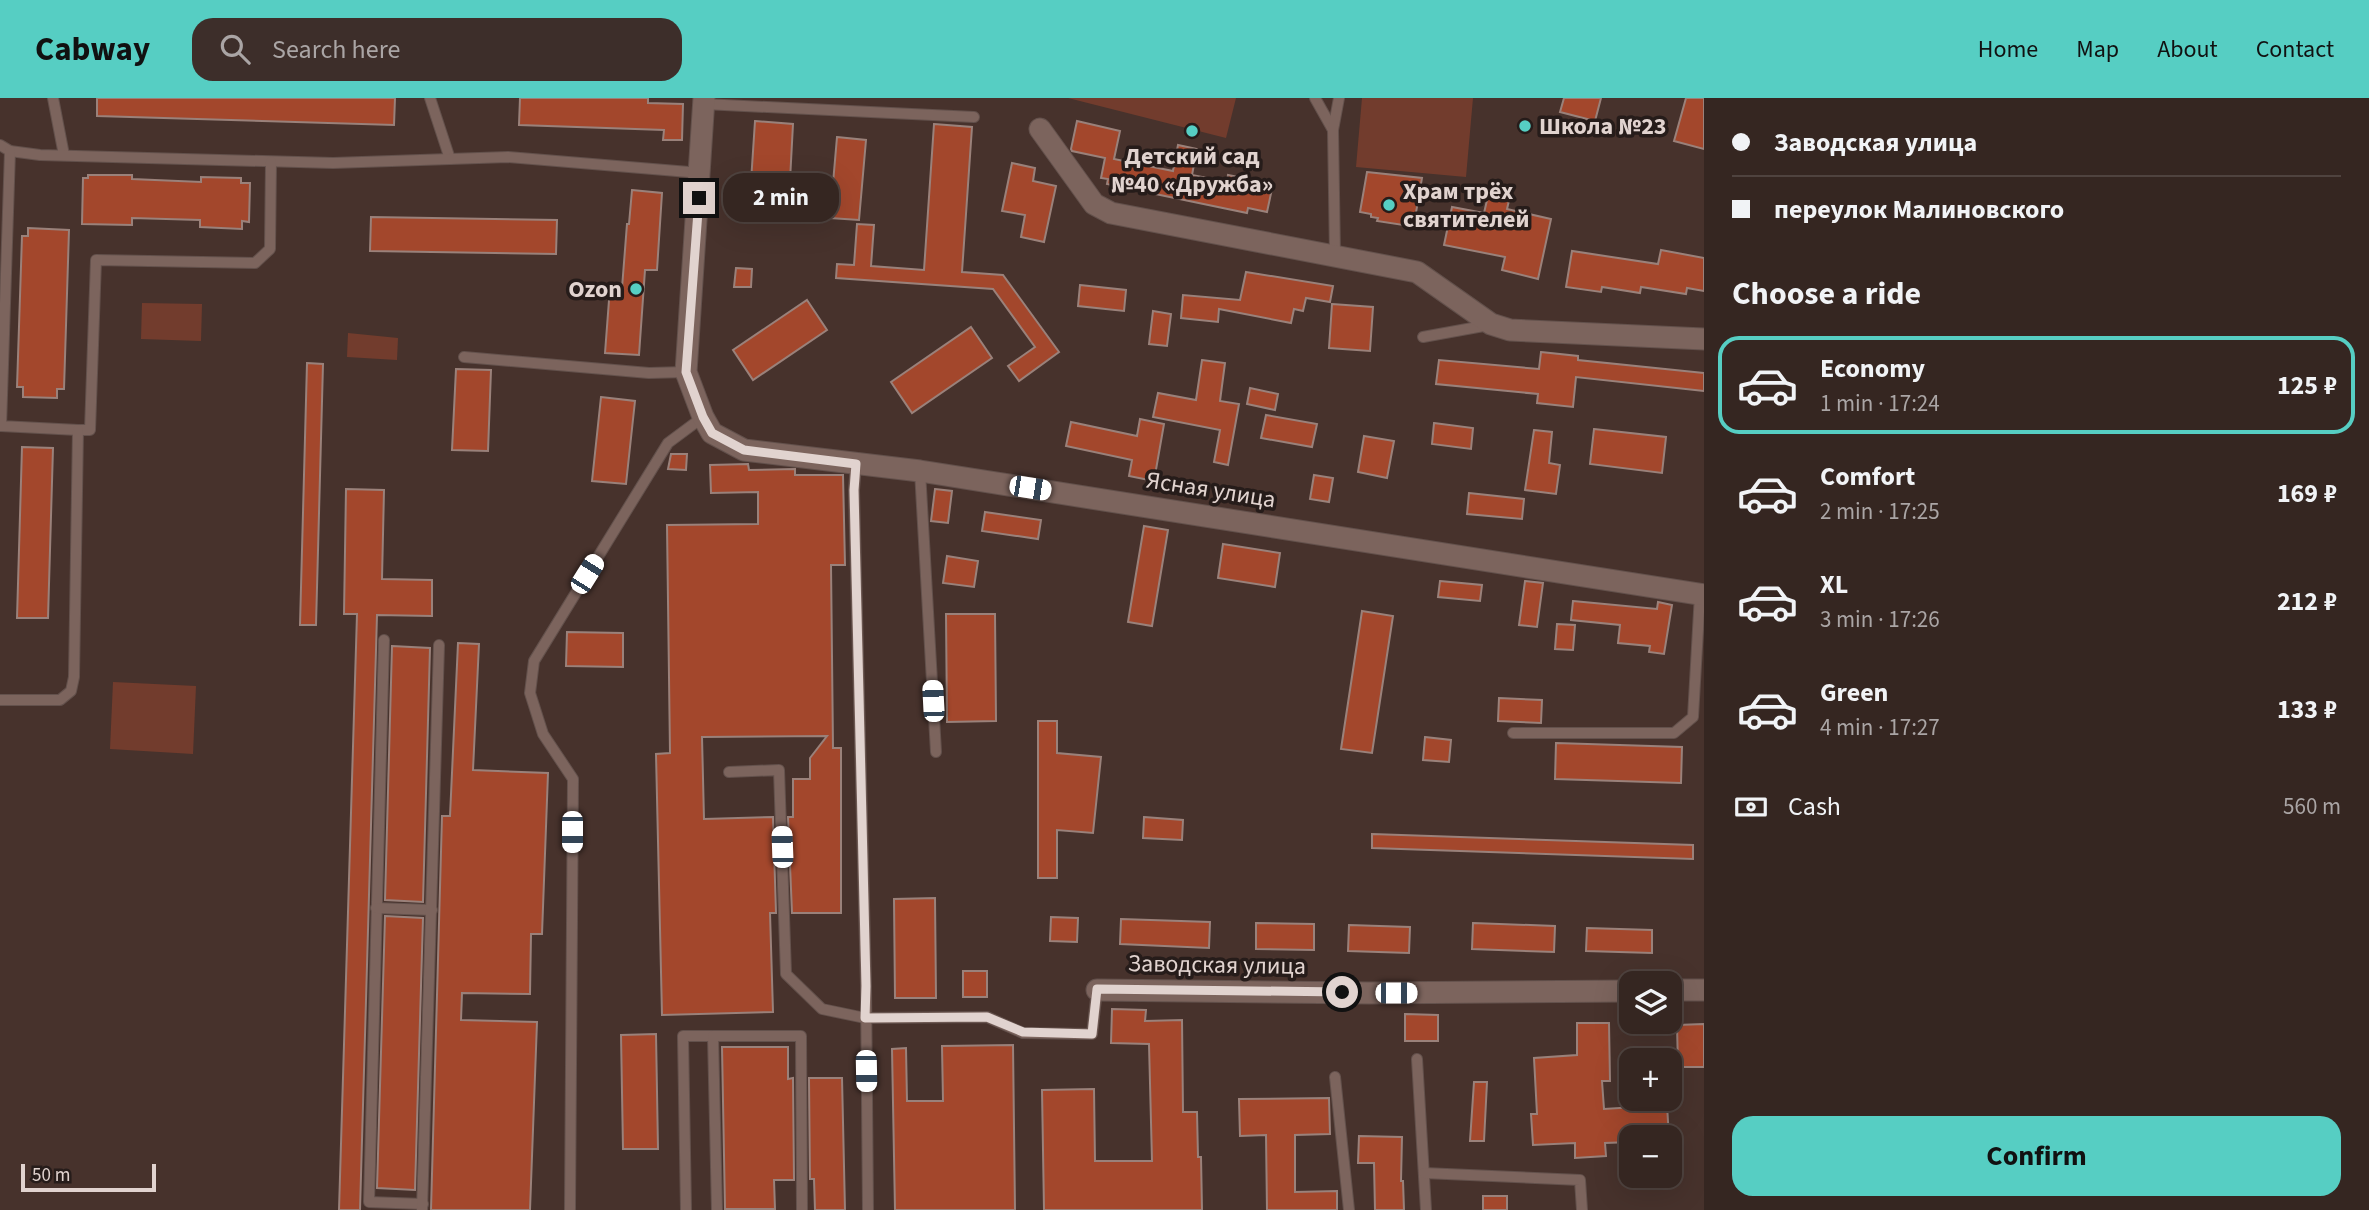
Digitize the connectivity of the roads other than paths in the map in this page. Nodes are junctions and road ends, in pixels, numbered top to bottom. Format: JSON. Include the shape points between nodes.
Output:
{"nodes":[{"id":1,"x":53,"y":98,"type":"edge"},
{"id":2,"x":430,"y":98,"type":"edge"},
{"id":3,"x":1315,"y":98,"type":"edge"},
{"id":4,"x":1339,"y":98,"type":"edge"},
{"id":5,"x":704,"y":101,"type":"edge"},
{"id":6,"x":974,"y":117,"type":"dead end"},
{"id":7,"x":1040,"y":129,"type":"dead end"},
{"id":8,"x":1333,"y":130,"type":"junction"},
{"id":9,"x":5,"y":148,"type":"edge"},
{"id":10,"x":64,"y":155,"type":"junction"},
{"id":11,"x":450,"y":159,"type":"junction"},
{"id":12,"x":271,"y":162,"type":"junction"},
{"id":13,"x":701,"y":173,"type":"junction"},
{"id":14,"x":1335,"y":255,"type":"junction"},
{"id":15,"x":1491,"y":324,"type":"junction"},
{"id":16,"x":1423,"y":337,"type":"dead end"},
{"id":17,"x":1704,"y":339,"type":"edge"},
{"id":18,"x":464,"y":357,"type":"dead end"},
{"id":19,"x":686,"y":372,"type":"junction"},
{"id":20,"x":707,"y":425,"type":"junction"},
{"id":21,"x":78,"y":430,"type":"junction"},
{"id":22,"x":856,"y":464,"type":"junction"},
{"id":23,"x":920,"y":471,"type":"junction"},
{"id":24,"x":1702,"y":594,"type":"edge"},
{"id":25,"x":384,"y":640,"type":"dead end"},
{"id":26,"x":439,"y":645,"type":"dead end"},
{"id":27,"x":0,"y":700,"type":"edge"},
{"id":28,"x":1513,"y":733,"type":"dead end"},
{"id":29,"x":936,"y":752,"type":"dead end"},
{"id":30,"x":729,"y":772,"type":"dead end"},
{"id":31,"x":376,"y":908,"type":"junction"},
{"id":32,"x":432,"y":910,"type":"junction"},
{"id":33,"x":1097,"y":989,"type":"joint"},
{"id":34,"x":1682,"y":990,"type":"edge"},
{"id":35,"x":1704,"y":990,"type":"edge"},
{"id":36,"x":1619,"y":991,"type":"edge"},
{"id":37,"x":865,"y":1018,"type":"junction"},
{"id":38,"x":713,"y":1036,"type":"junction"},
{"id":39,"x":1417,"y":1059,"type":"dead end"},
{"id":40,"x":1335,"y":1077,"type":"dead end"},
{"id":41,"x":1424,"y":1172,"type":"junction"},
{"id":42,"x":423,"y":1207,"type":"edge"},
{"id":43,"x":570,"y":1209,"type":"edge"},
{"id":44,"x":686,"y":1210,"type":"edge"},
{"id":45,"x":717,"y":1210,"type":"edge"},
{"id":46,"x":802,"y":1210,"type":"edge"},
{"id":47,"x":868,"y":1210,"type":"edge"},
{"id":48,"x":1349,"y":1210,"type":"edge"},
{"id":49,"x":1426,"y":1210,"type":"edge"},
{"id":50,"x":1582,"y":1210,"type":"edge"}],
"edges":[{"from":1,"to":10,"type":"lane"},
{"from":2,"to":11,"type":"lane"},
{"from":3,"to":8,"type":"lane"},
{"from":4,"to":8,"type":"lane"},
{"from":5,"to":6,"type":"lane"},
{"from":5,"to":13,"type":"street"},
{"from":7,"to":14,"type":"street","via":[[1094,204],[1111,213]]},
{"from":8,"to":14,"type":"lane"},
{"from":9,"to":10,"type":"lane"},
{"from":9,"to":21,"type":"lane","via":[[1,426]]},
{"from":10,"to":12,"type":"lane"},
{"from":11,"to":12,"type":"lane"},
{"from":11,"to":13,"type":"lane","via":[[508,157]]},
{"from":12,"to":21,"type":"lane","via":[[270,249],[255,263],[96,260],[90,430]]},
{"from":13,"to":19,"type":"street"},
{"from":14,"to":15,"type":"street","via":[[1417,272]]},
{"from":15,"to":16,"type":"lane"},
{"from":15,"to":17,"type":"street","via":[[1510,330]]},
{"from":18,"to":19,"type":"lane"},
{"from":19,"to":20,"type":"street"},
{"from":20,"to":22,"type":"street","name":"Ясная улица","via":[[744,450]]},
{"from":20,"to":43,"type":"lane","via":[[667,443],[534,661],[530,693],[536,714],[543,734],[573,779]]},
{"from":21,"to":27,"type":"lane","via":[[71,691],[60,700]]},
{"from":22,"to":23,"type":"street","name":"Ясная улица"},
{"from":22,"to":37,"type":"lane"},
{"from":23,"to":24,"type":"street","name":"Ясная улица"},
{"from":23,"to":29,"type":"lane"},
{"from":24,"to":28,"type":"lane","via":[[1693,717],[1674,733]]},
{"from":25,"to":31,"type":"lane"},
{"from":26,"to":32,"type":"lane"},
{"from":30,"to":37,"type":"lane","via":[[779,771],[786,974],[822,1009]]},
{"from":31,"to":32,"type":"lane"},
{"from":31,"to":42,"type":"lane","via":[[369,1202]]},
{"from":32,"to":42,"type":"lane"},
{"from":33,"to":36,"type":"street","name":"Заводская улица"},
{"from":33,"to":37,"type":"lane","via":[[1092,1034],[1023,1032],[987,1017]]},
{"from":34,"to":35,"type":"street"},
{"from":37,"to":47,"type":"lane"},
{"from":38,"to":44,"type":"lane","via":[[683,1035]]},
{"from":38,"to":45,"type":"lane"},
{"from":38,"to":46,"type":"lane","via":[[801,1036]]},
{"from":39,"to":41,"type":"lane"},
{"from":40,"to":48,"type":"lane"},
{"from":41,"to":49,"type":"lane"},
{"from":41,"to":50,"type":"lane","via":[[1580,1180]]}]}
